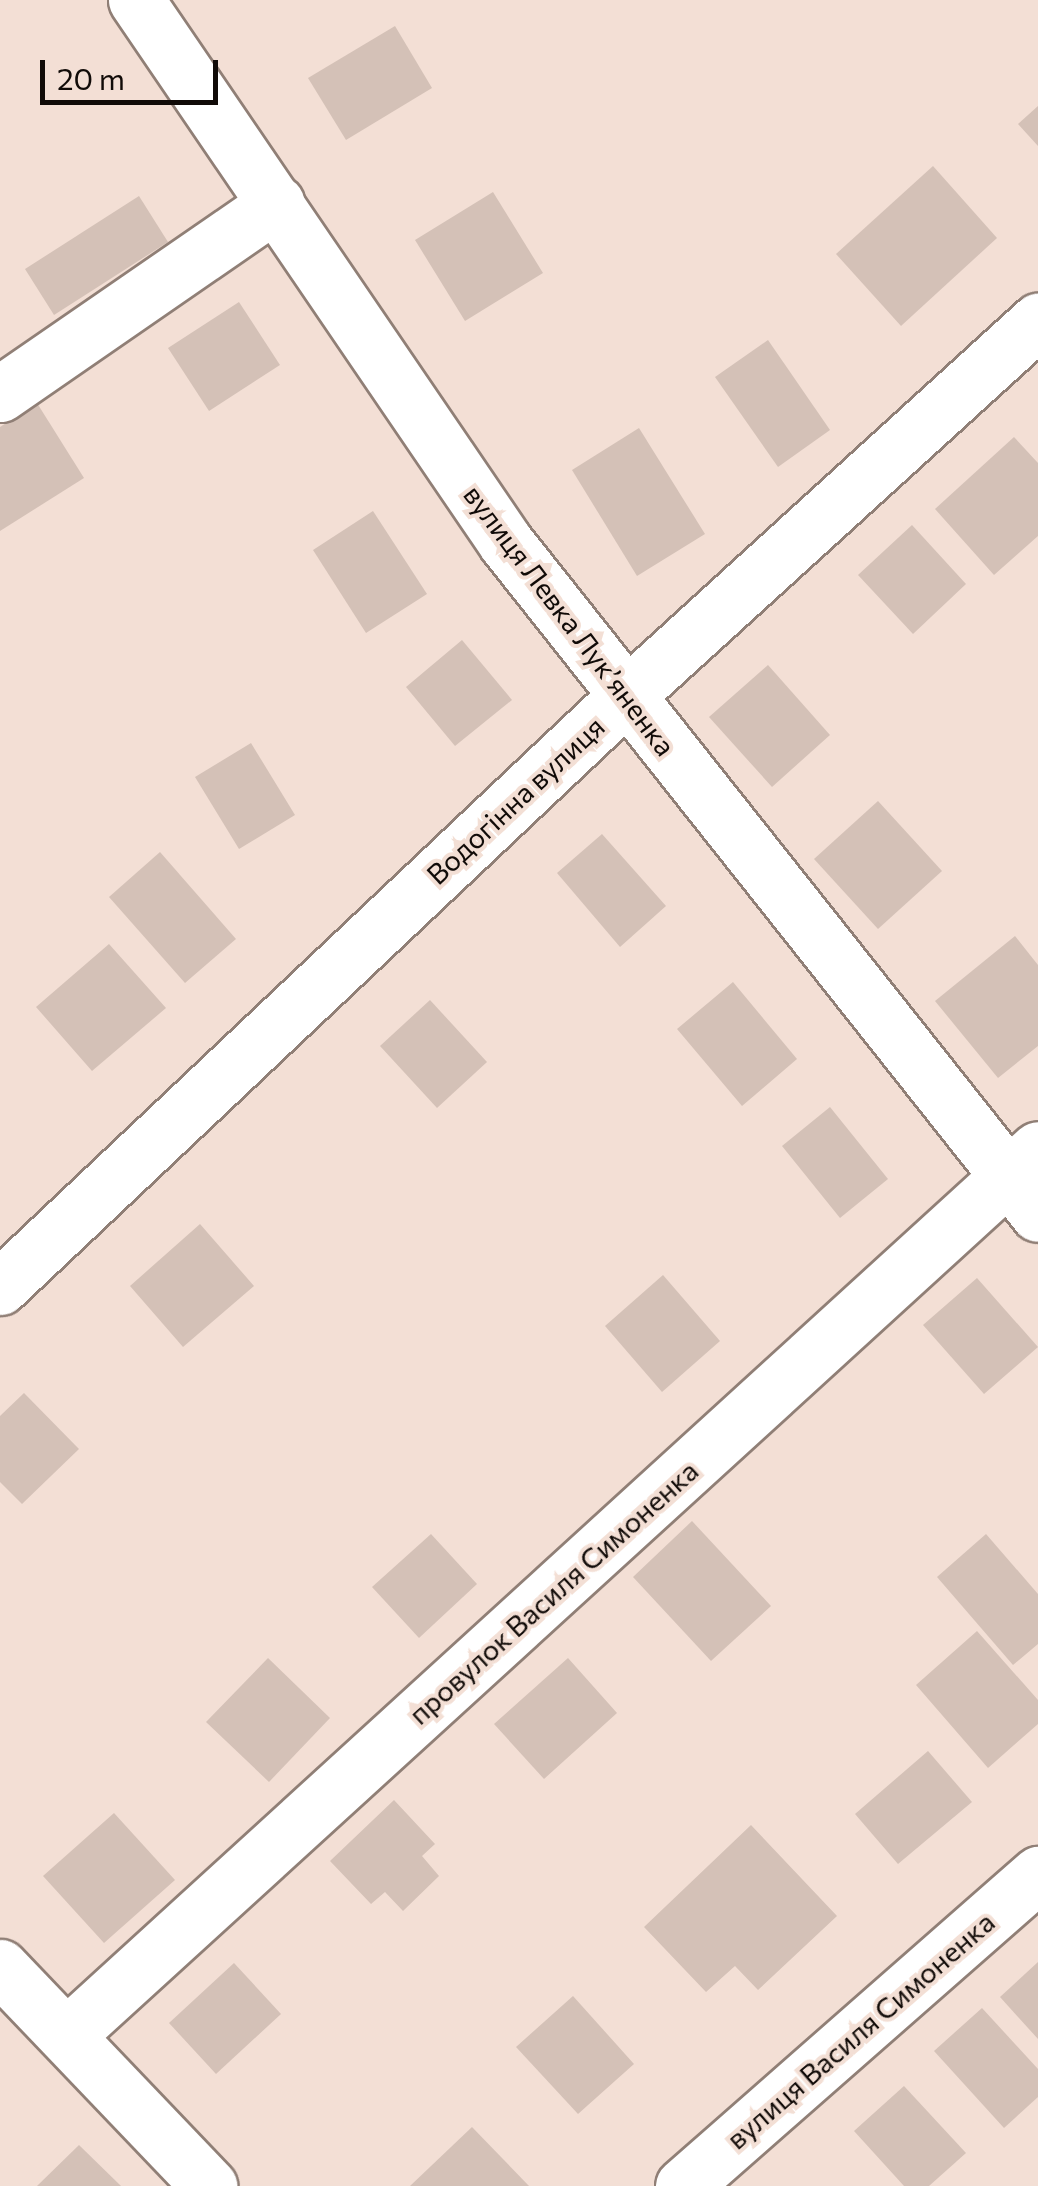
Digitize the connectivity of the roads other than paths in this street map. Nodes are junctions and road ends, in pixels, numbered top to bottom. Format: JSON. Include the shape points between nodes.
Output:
{"nodes":[{"id":1,"x":149,"y":4,"type":"edge"},
{"id":2,"x":277,"y":203,"type":"junction"},
{"id":3,"x":1038,"y":322,"type":"edge"},
{"id":4,"x":0,"y":394,"type":"edge"},
{"id":5,"x":624,"y":696,"type":"junction"},
{"id":6,"x":1028,"y":1180,"type":"edge"},
{"id":7,"x":0,"y":1287,"type":"edge"},
{"id":8,"x":1038,"y":1874,"type":"edge"},
{"id":9,"x":0,"y":1967,"type":"edge"},
{"id":10,"x":67,"y":2035,"type":"junction"},
{"id":11,"x":208,"y":2186,"type":"edge"},
{"id":12,"x":683,"y":2186,"type":"edge"}],
"edges":[{"from":1,"to":2,"type":"street","name":"вулиця Левка Лукʼяненка"},
{"from":2,"to":4,"type":"street"},
{"from":2,"to":5,"type":"street","name":"вулиця Левка Лукʼяненка","via":[[506,542]]},
{"from":3,"to":5,"type":"street","name":"Водогінна вулиця"},
{"from":5,"to":6,"type":"street","name":"вулиця Левка Лукʼяненка"},
{"from":5,"to":7,"type":"street","name":"Водогінна вулиця"},
{"from":6,"to":10,"type":"street","name":"провулок Василя Симоненка"},
{"from":8,"to":12,"type":"street","name":"вулиця Василя Симоненка"},
{"from":9,"to":10,"type":"street"},
{"from":10,"to":11,"type":"street"}]}
